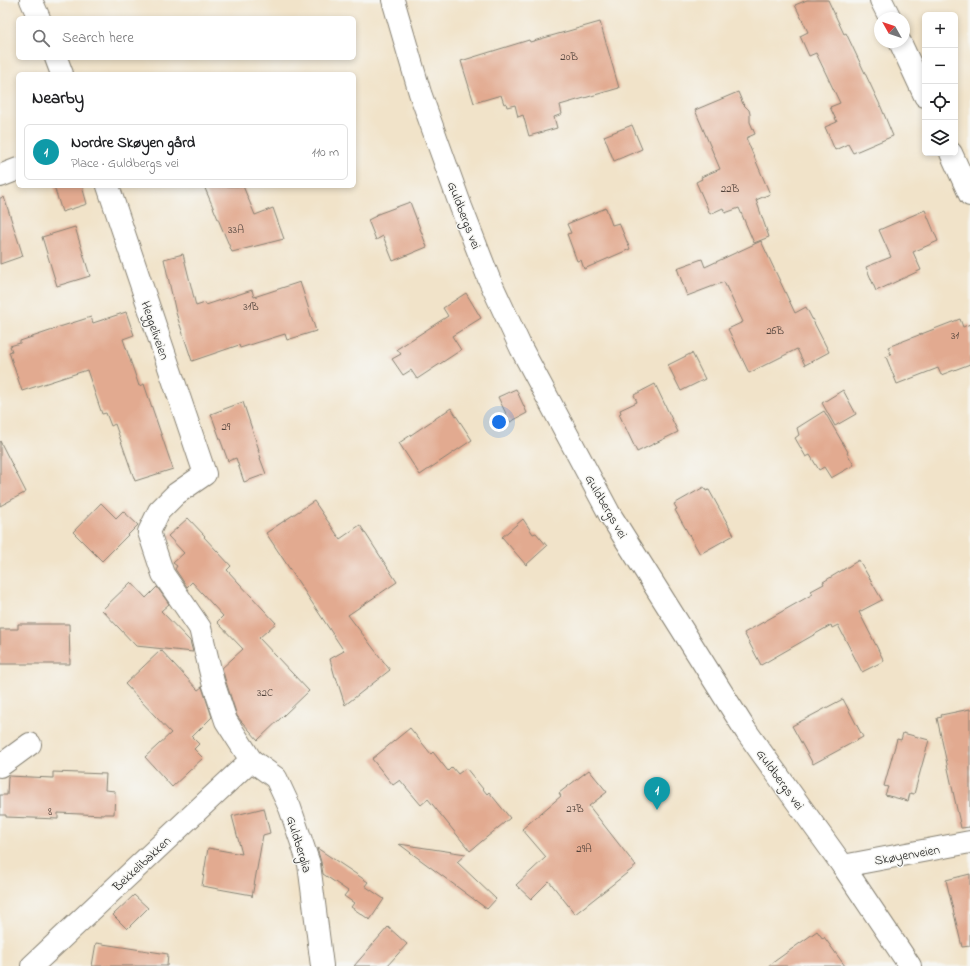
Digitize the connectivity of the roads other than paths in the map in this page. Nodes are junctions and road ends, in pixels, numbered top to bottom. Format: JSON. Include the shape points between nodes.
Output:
{"nodes":[{"id":1,"x":31,"y":0,"type":"edge"},
{"id":2,"x":393,"y":0,"type":"edge"},
{"id":3,"x":881,"y":0,"type":"edge"},
{"id":4,"x":887,"y":12,"type":"edge"},
{"id":5,"x":38,"y":16,"type":"edge"},
{"id":6,"x":903,"y":48,"type":"edge"},
{"id":7,"x":57,"y":60,"type":"edge"},
{"id":8,"x":61,"y":72,"type":"edge"},
{"id":9,"x":922,"y":90,"type":"edge"},
{"id":10,"x":952,"y":156,"type":"edge"},
{"id":11,"x":16,"y":170,"type":"edge"},
{"id":12,"x":0,"y":176,"type":"edge"},
{"id":13,"x":109,"y":188,"type":"edge"},
{"id":14,"x":970,"y":195,"type":"edge"},
{"id":15,"x":30,"y":744,"type":"dead end"},
{"id":16,"x":251,"y":760,"type":"junction"},
{"id":17,"x":0,"y":766,"type":"edge"},
{"id":18,"x":970,"y":842,"type":"edge"},
{"id":19,"x":843,"y":866,"type":"junction"},
{"id":20,"x":32,"y":966,"type":"edge"},
{"id":21,"x":322,"y":966,"type":"edge"},
{"id":22,"x":910,"y":966,"type":"edge"}],
"edges":[{"from":1,"to":5,"type":"street"},
{"from":2,"to":19,"type":"street","name":"Guldbergs vei","via":[[420,93],[461,207],[489,279],[521,348],[609,513],[746,731]]},
{"from":3,"to":4,"type":"street"},
{"from":6,"to":9,"type":"street"},
{"from":7,"to":8,"type":"street"},
{"from":10,"to":14,"type":"street"},
{"from":11,"to":12,"type":"street"},
{"from":13,"to":16,"type":"street","name":"Heggeliveien","via":[[205,474],[176,494],[159,512],[149,532],[163,574],[200,628],[213,682],[226,720]]},
{"from":15,"to":17,"type":"street"},
{"from":16,"to":20,"type":"street","name":"Bekkelibakken"},
{"from":16,"to":21,"type":"street","name":"Guldberglia","via":[[276,778],[290,808],[309,864]]},
{"from":18,"to":19,"type":"street","name":"Skøyenveien"},
{"from":19,"to":22,"type":"street","name":"Guldbergs vei"}]}
